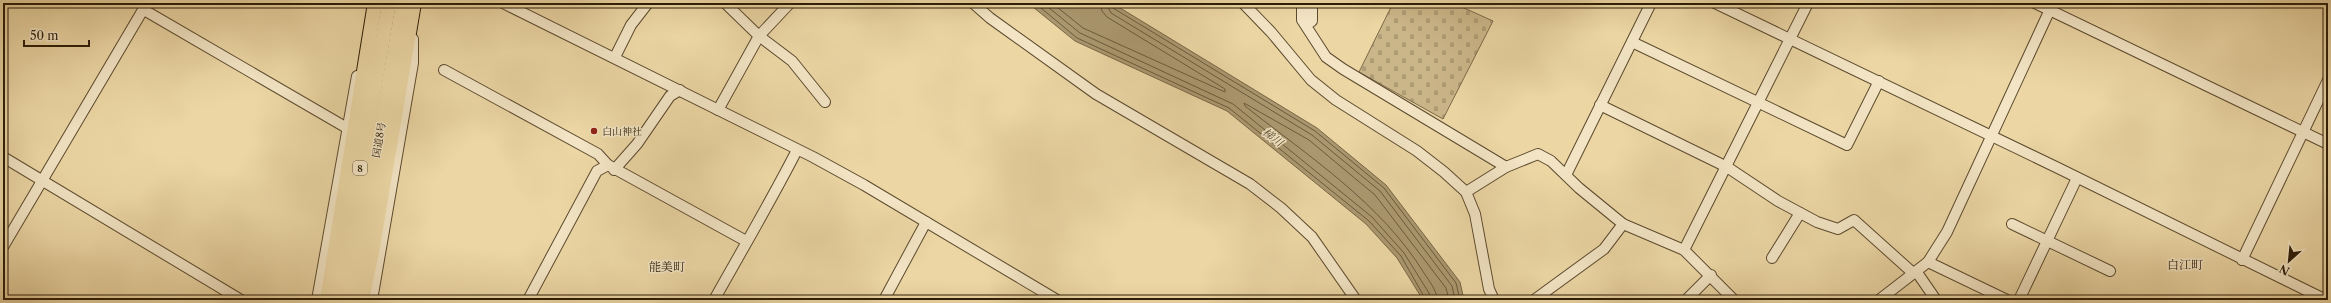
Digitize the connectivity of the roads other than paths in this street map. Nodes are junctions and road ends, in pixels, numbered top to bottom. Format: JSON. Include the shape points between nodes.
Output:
{"nodes":[{"id":1,"x":375,"y":3,"type":"edge"},
{"id":2,"x":389,"y":3,"type":"edge"},
{"id":3,"x":403,"y":3,"type":"edge"},
{"id":4,"x":414,"y":3,"type":"edge"},
{"id":5,"x":503,"y":3,"type":"edge"},
{"id":6,"x":648,"y":3,"type":"edge"},
{"id":7,"x":725,"y":3,"type":"edge"},
{"id":8,"x":790,"y":3,"type":"edge"},
{"id":9,"x":973,"y":3,"type":"edge"},
{"id":10,"x":1243,"y":3,"type":"edge"},
{"id":11,"x":1302,"y":3,"type":"edge"},
{"id":12,"x":1312,"y":3,"type":"edge"},
{"id":13,"x":1651,"y":3,"type":"edge"},
{"id":14,"x":1715,"y":3,"type":"edge"},
{"id":15,"x":1808,"y":3,"type":"edge"},
{"id":16,"x":2035,"y":3,"type":"edge"},
{"id":17,"x":146,"y":6,"type":"edge"},
{"id":18,"x":2051,"y":6,"type":"edge"},
{"id":19,"x":412,"y":19,"type":"junction"},
{"id":20,"x":1306,"y":25,"type":"junction"},
{"id":21,"x":384,"y":36,"type":"junction"},
{"id":22,"x":759,"y":36,"type":"junction"},
{"id":23,"x":1791,"y":38,"type":"junction"},
{"id":24,"x":1632,"y":42,"type":"junction"},
{"id":25,"x":615,"y":58,"type":"junction"},
{"id":26,"x":444,"y":70,"type":"dead end"},
{"id":27,"x":2328,"y":80,"type":"edge"},
{"id":28,"x":1879,"y":81,"type":"junction"},
{"id":29,"x":680,"y":90,"type":"junction"},
{"id":30,"x":825,"y":102,"type":"dead end"},
{"id":31,"x":1759,"y":104,"type":"junction"},
{"id":32,"x":1600,"y":105,"type":"junction"},
{"id":33,"x":718,"y":110,"type":"junction"},
{"id":34,"x":347,"y":128,"type":"junction"},
{"id":35,"x":2303,"y":131,"type":"junction"},
{"id":36,"x":1990,"y":135,"type":"junction"},
{"id":37,"x":2328,"y":144,"type":"edge"},
{"id":38,"x":797,"y":150,"type":"junction"},
{"id":39,"x":3,"y":157,"type":"edge"},
{"id":40,"x":1506,"y":166,"type":"junction"},
{"id":41,"x":1727,"y":167,"type":"junction"},
{"id":42,"x":611,"y":168,"type":"junction"},
{"id":43,"x":1566,"y":175,"type":"junction"},
{"id":44,"x":2077,"y":178,"type":"junction"},
{"id":45,"x":43,"y":180,"type":"junction"},
{"id":46,"x":1466,"y":192,"type":"junction"},
{"id":47,"x":1800,"y":213,"type":"junction"},
{"id":48,"x":926,"y":222,"type":"junction"},
{"id":49,"x":1623,"y":224,"type":"junction"},
{"id":50,"x":2012,"y":224,"type":"dead end"},
{"id":51,"x":746,"y":241,"type":"junction"},
{"id":52,"x":2047,"y":241,"type":"junction"},
{"id":53,"x":3,"y":247,"type":"edge"},
{"id":54,"x":1684,"y":250,"type":"junction"},
{"id":55,"x":1772,"y":258,"type":"dead end"},
{"id":56,"x":2242,"y":260,"type":"junction"},
{"id":57,"x":1928,"y":262,"type":"junction"},
{"id":58,"x":2110,"y":271,"type":"dead end"},
{"id":59,"x":1914,"y":272,"type":"junction"},
{"id":60,"x":1711,"y":275,"type":"junction"},
{"id":61,"x":240,"y":300,"type":"edge"},
{"id":62,"x":317,"y":300,"type":"edge"},
{"id":63,"x":327,"y":300,"type":"edge"},
{"id":64,"x":338,"y":300,"type":"edge"},
{"id":65,"x":351,"y":300,"type":"edge"},
{"id":66,"x":362,"y":300,"type":"edge"},
{"id":67,"x":372,"y":300,"type":"edge"},
{"id":68,"x":528,"y":300,"type":"edge"},
{"id":69,"x":714,"y":300,"type":"edge"},
{"id":70,"x":884,"y":300,"type":"edge"},
{"id":71,"x":1057,"y":300,"type":"edge"},
{"id":72,"x":1356,"y":300,"type":"edge"},
{"id":73,"x":1494,"y":300,"type":"edge"},
{"id":74,"x":1534,"y":300,"type":"edge"},
{"id":75,"x":1686,"y":300,"type":"edge"},
{"id":76,"x":1734,"y":300,"type":"edge"},
{"id":77,"x":1879,"y":300,"type":"edge"},
{"id":78,"x":1936,"y":300,"type":"edge"},
{"id":79,"x":2007,"y":300,"type":"edge"},
{"id":80,"x":2018,"y":300,"type":"edge"},
{"id":81,"x":2326,"y":300,"type":"edge"}],
"edges":[{"from":1,"to":21,"type":"highway"},
{"from":2,"to":21,"type":"highway","name":"国道8号","number":"8"},
{"from":3,"to":21,"type":"highway","name":"国道8号","number":"8"},
{"from":4,"to":19,"type":"highway"},
{"from":5,"to":25,"type":"street"},
{"from":6,"to":25,"type":"street","via":[[631,25]]},
{"from":7,"to":22,"type":"street"},
{"from":8,"to":22,"type":"street"},
{"from":9,"to":72,"type":"street","via":[[1096,94],[1250,184],[1281,208],[1312,237]]},
{"from":10,"to":46,"type":"street","via":[[1311,80],[1336,100],[1417,151]]},
{"from":11,"to":20,"type":"street","via":[[1302,20]]},
{"from":12,"to":20,"type":"street","via":[[1312,21]]},
{"from":13,"to":24,"type":"street"},
{"from":14,"to":23,"type":"street"},
{"from":15,"to":23,"type":"street"},
{"from":16,"to":18,"type":"street"},
{"from":17,"to":34,"type":"street"},
{"from":17,"to":45,"type":"street"},
{"from":18,"to":35,"type":"street"},
{"from":18,"to":36,"type":"street"},
{"from":19,"to":66,"type":"highway"},
{"from":19,"to":67,"type":"street","via":[[413,63]]},
{"from":20,"to":40,"type":"street","via":[[1326,57],[1343,70]]},
{"from":21,"to":34,"type":"street","via":[[364,38]]},
{"from":21,"to":63,"type":"highway"},
{"from":21,"to":64,"type":"highway","name":"国道8号","number":"8"},
{"from":21,"to":65,"type":"highway","name":"国道8号","number":"8"},
{"from":22,"to":30,"type":"street","via":[[792,61]]},
{"from":22,"to":33,"type":"street"},
{"from":23,"to":28,"type":"street"},
{"from":23,"to":31,"type":"street"},
{"from":24,"to":31,"type":"street"},
{"from":24,"to":32,"type":"street"},
{"from":25,"to":29,"type":"street"},
{"from":26,"to":42,"type":"street","via":[[598,154]]},
{"from":27,"to":35,"type":"street"},
{"from":28,"to":31,"type":"street","via":[[1847,145]]},
{"from":28,"to":36,"type":"street"},
{"from":29,"to":33,"type":"street"},
{"from":29,"to":42,"type":"street","via":[[670,96],[637,144]]},
{"from":31,"to":41,"type":"street"},
{"from":32,"to":41,"type":"street"},
{"from":32,"to":43,"type":"street"},
{"from":33,"to":38,"type":"street"},
{"from":34,"to":62,"type":"street"},
{"from":35,"to":37,"type":"street"},
{"from":35,"to":56,"type":"street"},
{"from":36,"to":44,"type":"street"},
{"from":36,"to":57,"type":"street","via":[[1947,232]]},
{"from":38,"to":48,"type":"street","via":[[864,184]]},
{"from":38,"to":51,"type":"street"},
{"from":39,"to":45,"type":"street"},
{"from":40,"to":43,"type":"street","via":[[1538,154],[1551,161]]},
{"from":40,"to":46,"type":"street"},
{"from":41,"to":47,"type":"street"},
{"from":41,"to":54,"type":"street"},
{"from":42,"to":51,"type":"street"},
{"from":42,"to":68,"type":"street","via":[[597,170]]},
{"from":43,"to":49,"type":"street"},
{"from":44,"to":52,"type":"street"},
{"from":44,"to":56,"type":"street"},
{"from":45,"to":53,"type":"street"},
{"from":45,"to":61,"type":"street"},
{"from":46,"to":73,"type":"street","via":[[1475,214],[1489,289]]},
{"from":47,"to":55,"type":"street"},
{"from":47,"to":59,"type":"street","via":[[1838,229],[1854,220]]},
{"from":48,"to":70,"type":"street"},
{"from":48,"to":71,"type":"street"},
{"from":49,"to":54,"type":"street"},
{"from":49,"to":74,"type":"street","via":[[1604,249]]},
{"from":50,"to":52,"type":"street"},
{"from":51,"to":69,"type":"street"},
{"from":52,"to":58,"type":"street"},
{"from":52,"to":80,"type":"street"},
{"from":54,"to":60,"type":"street"},
{"from":56,"to":81,"type":"street"},
{"from":57,"to":59,"type":"street"},
{"from":57,"to":79,"type":"street"},
{"from":59,"to":77,"type":"street"},
{"from":59,"to":78,"type":"street"},
{"from":60,"to":75,"type":"street"},
{"from":60,"to":76,"type":"street"}]}
